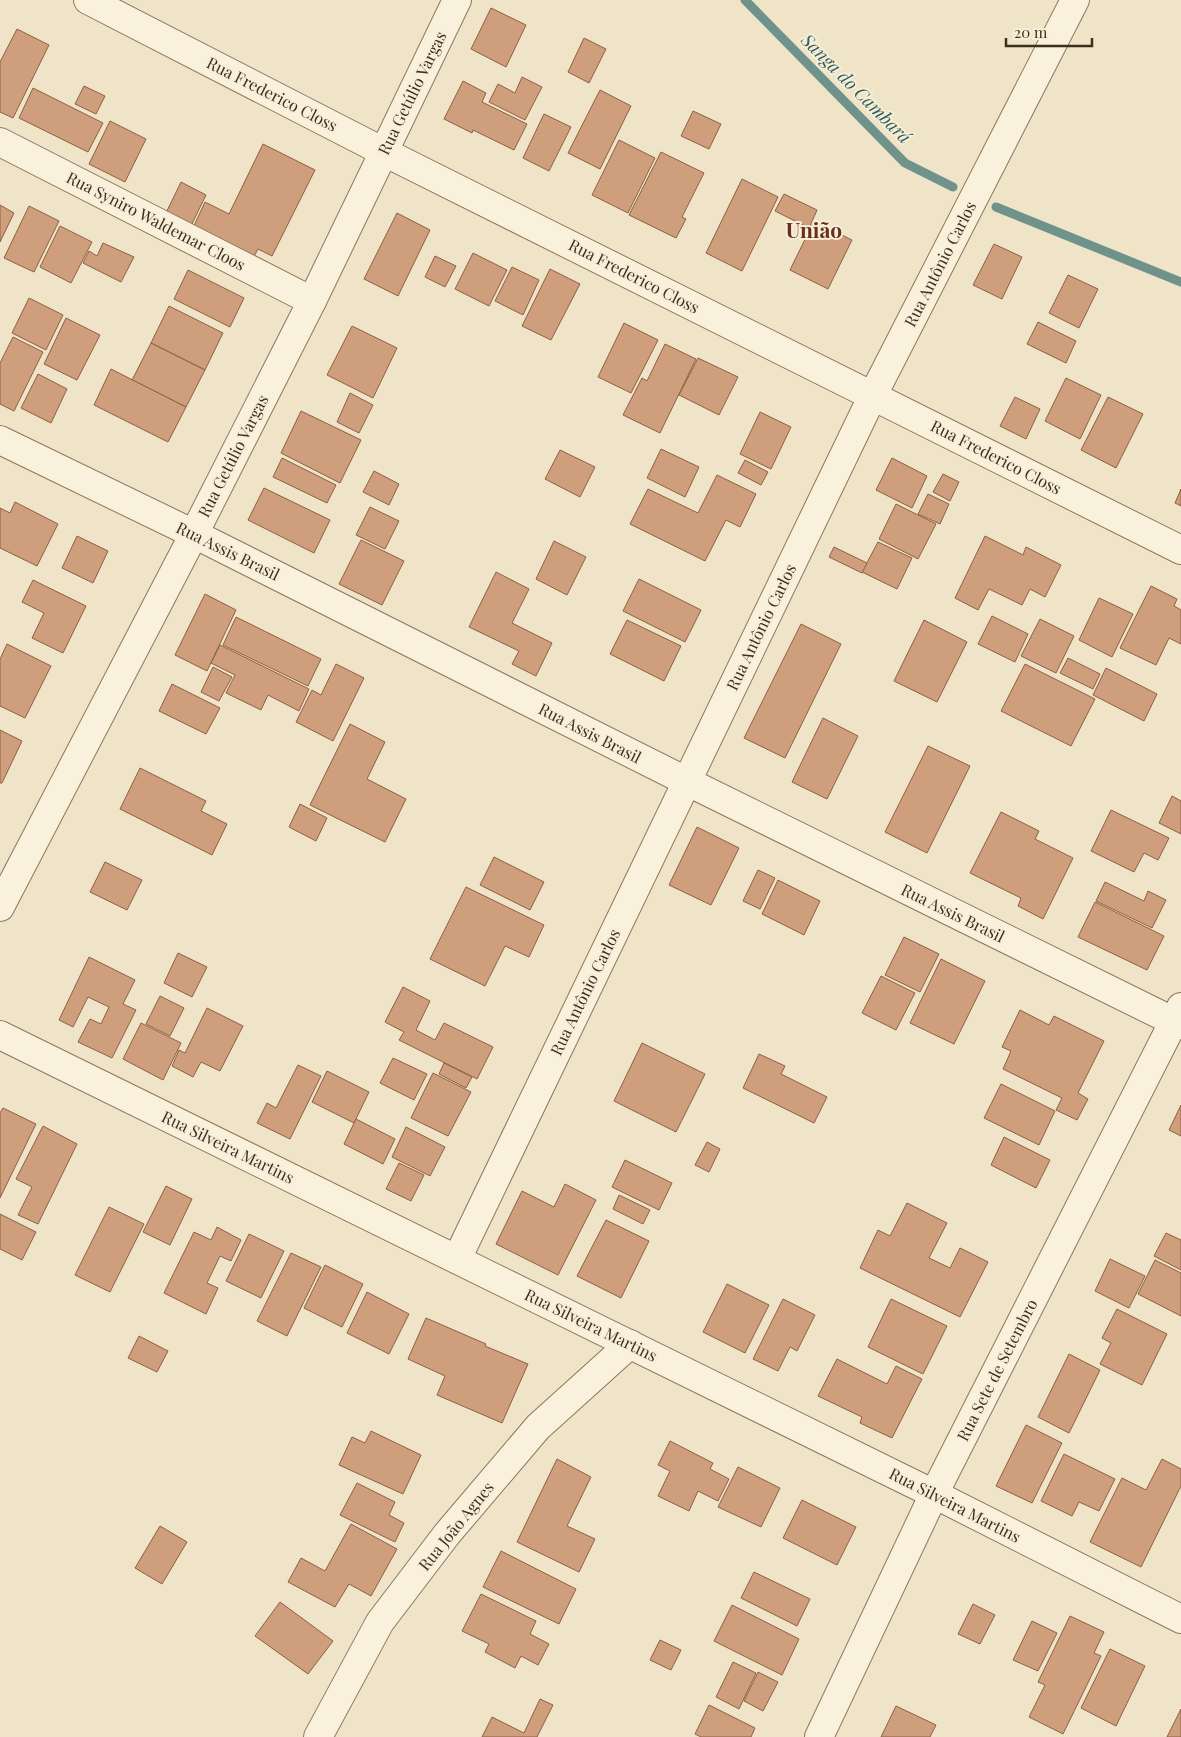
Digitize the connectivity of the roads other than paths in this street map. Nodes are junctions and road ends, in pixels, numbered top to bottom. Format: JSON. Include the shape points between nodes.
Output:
{"nodes":[{"id":1,"x":88,"y":0,"type":"edge"},
{"id":2,"x":457,"y":0,"type":"edge"},
{"id":3,"x":1075,"y":0,"type":"edge"},
{"id":4,"x":0,"y":142,"type":"edge"},
{"id":5,"x":384,"y":152,"type":"junction"},
{"id":6,"x":312,"y":301,"type":"junction"},
{"id":7,"x":873,"y":395,"type":"junction"},
{"id":8,"x":0,"y":440,"type":"edge"},
{"id":9,"x":194,"y":534,"type":"junction"},
{"id":10,"x":1181,"y":550,"type":"edge"},
{"id":11,"x":686,"y":781,"type":"junction"},
{"id":12,"x":0,"y":907,"type":"edge"},
{"id":13,"x":1179,"y":1018,"type":"edge"},
{"id":14,"x":0,"y":1035,"type":"edge"},
{"id":15,"x":457,"y":1259,"type":"junction"},
{"id":16,"x":630,"y":1344,"type":"junction"},
{"id":17,"x":934,"y":1494,"type":"junction"},
{"id":18,"x":1181,"y":1619,"type":"edge"},
{"id":19,"x":318,"y":1737,"type":"edge"},
{"id":20,"x":819,"y":1737,"type":"edge"}],
"edges":[{"from":1,"to":5,"type":"street","name":"Rua Frederico Closs"},
{"from":2,"to":5,"type":"street","name":"Rua Getúlio Vargas"},
{"from":3,"to":7,"type":"street","name":"Rua Antônio Carlos"},
{"from":4,"to":6,"type":"street","name":"Rua Syniro Waldemar Cloos"},
{"from":5,"to":6,"type":"street","name":"Rua Getúlio Vargas"},
{"from":5,"to":7,"type":"street","name":"Rua Frederico Closs"},
{"from":6,"to":9,"type":"street","name":"Rua Getúlio Vargas"},
{"from":7,"to":10,"type":"street","name":"Rua Frederico Closs"},
{"from":7,"to":11,"type":"street","name":"Rua Antônio Carlos"},
{"from":8,"to":9,"type":"street","name":"Rua Assis Brasil"},
{"from":9,"to":11,"type":"street","name":"Rua Assis Brasil"},
{"from":9,"to":12,"type":"street","name":"Rua Getúlio Vargas"},
{"from":11,"to":13,"type":"street","name":"Rua Assis Brasil"},
{"from":11,"to":15,"type":"street","name":"Rua Antônio Carlos"},
{"from":13,"to":17,"type":"street","name":"Rua Sete de Setembro"},
{"from":14,"to":15,"type":"street","name":"Rua Silveira Martins"},
{"from":15,"to":16,"type":"street","name":"Rua Silveira Martins"},
{"from":16,"to":17,"type":"street","name":"Rua Silveira Martins"},
{"from":16,"to":19,"type":"street","name":"Rua João Agnes","via":[[538,1428],[447,1534],[380,1622]]},
{"from":17,"to":18,"type":"street","name":"Rua Silveira Martins"},
{"from":17,"to":20,"type":"street","name":"Rua Sete de Setembro"}]}
